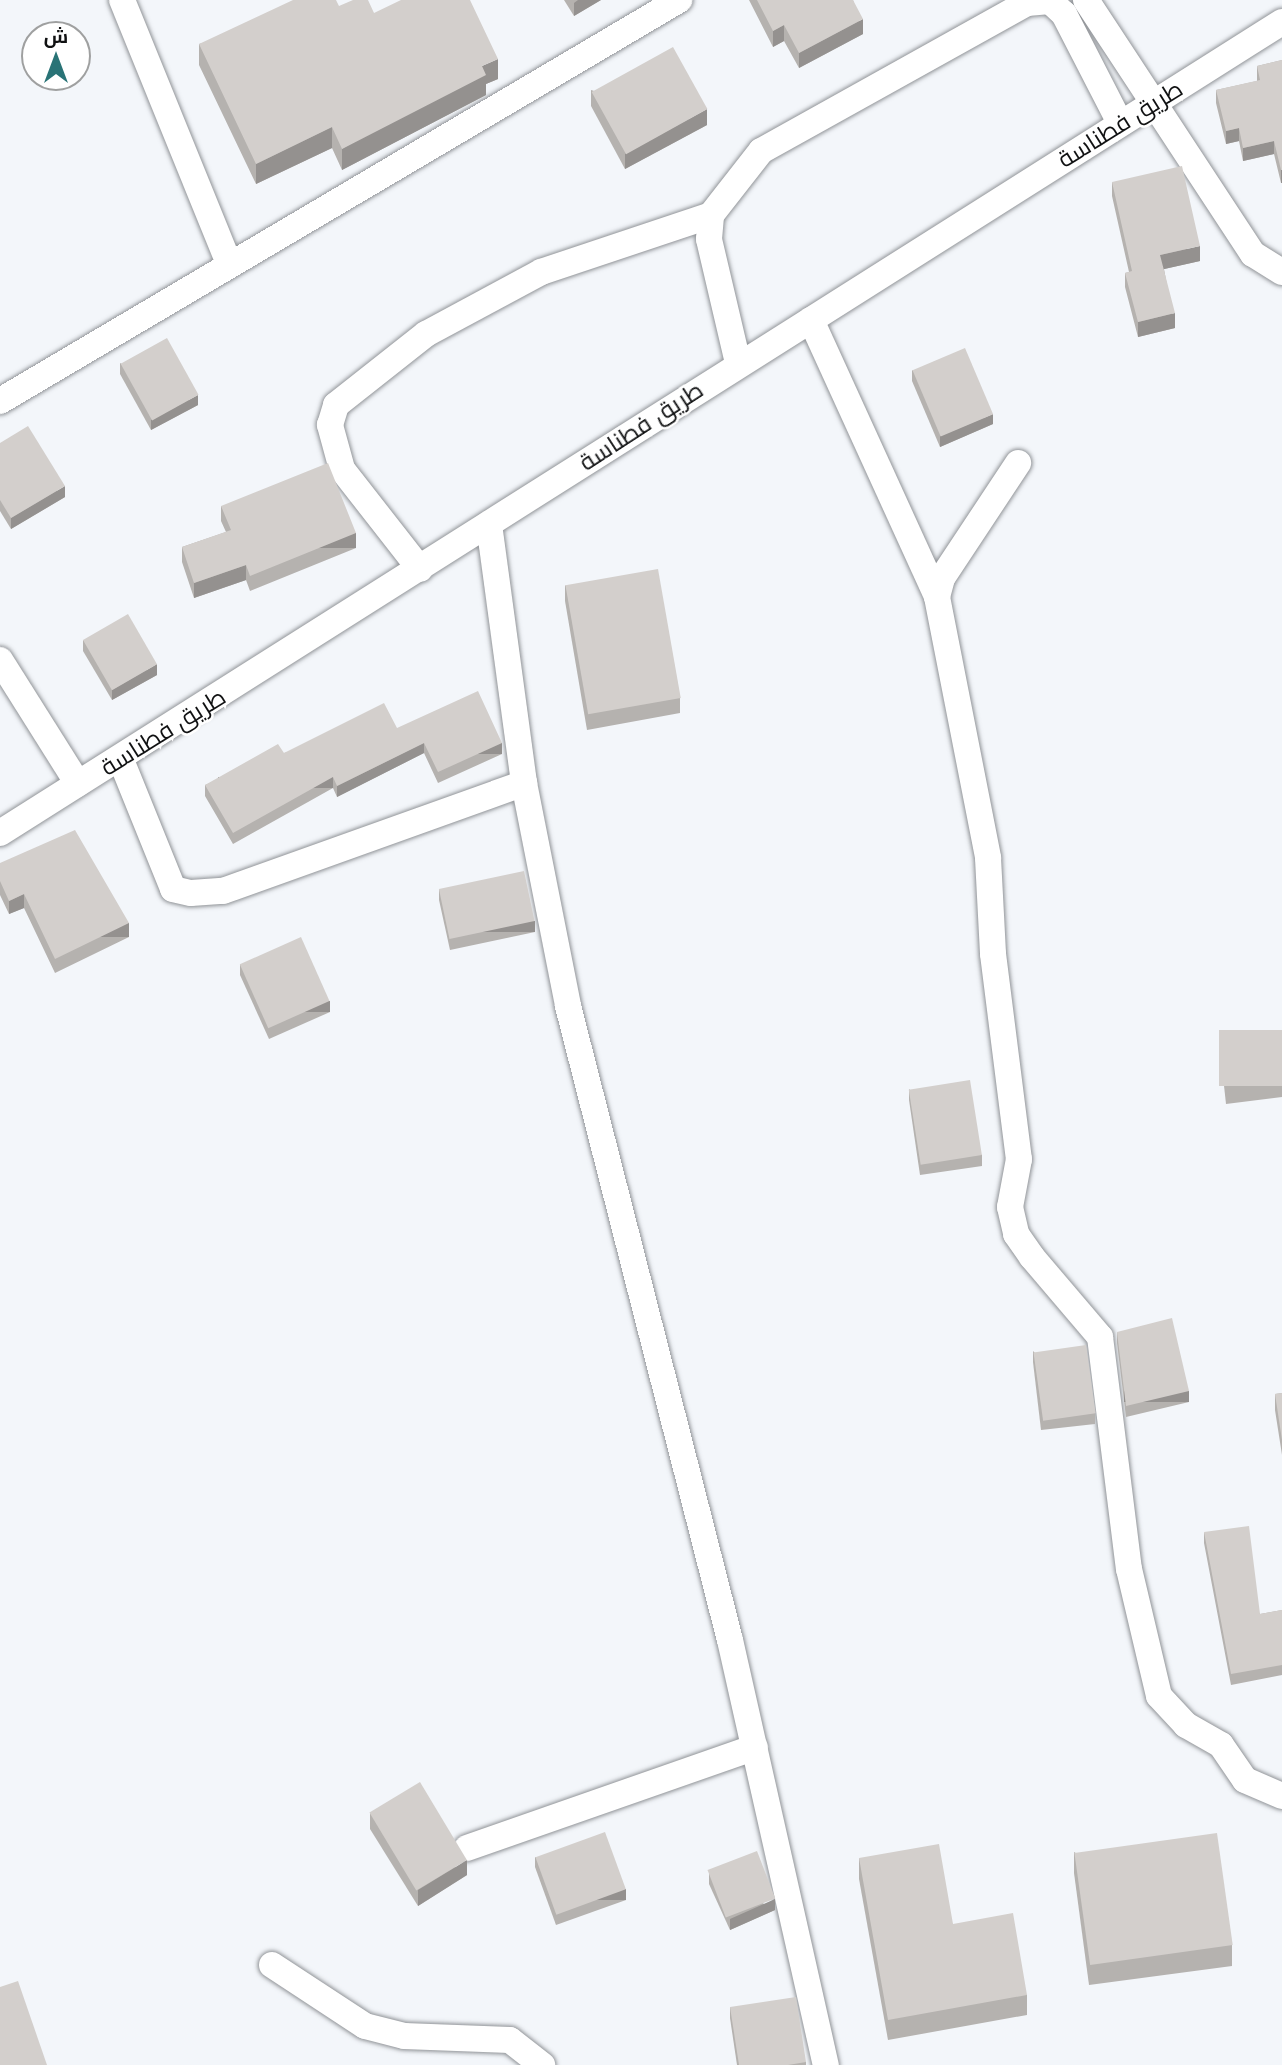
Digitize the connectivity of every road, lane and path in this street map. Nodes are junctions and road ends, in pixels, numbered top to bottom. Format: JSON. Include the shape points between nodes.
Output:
{"nodes":[{"id":1,"x":122,"y":0,"type":"edge"},
{"id":2,"x":679,"y":0,"type":"edge"},
{"id":3,"x":1086,"y":0,"type":"edge"},
{"id":4,"x":1282,"y":22,"type":"edge"},
{"id":5,"x":1153,"y":103,"type":"junction"},
{"id":6,"x":1120,"y":123,"type":"junction"},
{"id":7,"x":711,"y":215,"type":"junction"},
{"id":8,"x":229,"y":264,"type":"junction"},
{"id":9,"x":1282,"y":272,"type":"edge"},
{"id":10,"x":811,"y":320,"type":"junction"},
{"id":11,"x":738,"y":363,"type":"junction"},
{"id":12,"x":0,"y":401,"type":"edge"},
{"id":13,"x":1018,"y":463,"type":"dead end"},
{"id":14,"x":489,"y":524,"type":"junction"},
{"id":15,"x":420,"y":569,"type":"junction"},
{"id":16,"x":937,"y":597,"type":"junction"},
{"id":17,"x":0,"y":660,"type":"edge"},
{"id":18,"x":121,"y":760,"type":"junction"},
{"id":19,"x":524,"y":783,"type":"junction"},
{"id":20,"x":78,"y":784,"type":"junction"},
{"id":21,"x":0,"y":833,"type":"edge"},
{"id":22,"x":755,"y":1747,"type":"junction"},
{"id":23,"x":1282,"y":1796,"type":"edge"},
{"id":24,"x":467,"y":1848,"type":"dead end"},
{"id":25,"x":272,"y":1965,"type":"dead end"},
{"id":26,"x":542,"y":2065,"type":"edge"},
{"id":27,"x":826,"y":2065,"type":"edge"}],
"edges":[{"from":1,"to":8,"type":"street"},
{"from":2,"to":8,"type":"street"},
{"from":3,"to":5,"type":"street"},
{"from":4,"to":5,"type":"street","name":"طريق فطناسة"},
{"from":5,"to":6,"type":"street","name":"طريق فطناسة"},
{"from":5,"to":9,"type":"street","via":[[1253,254]]},
{"from":6,"to":7,"type":"street","via":[[1064,14],[1050,1],[1027,3],[761,150]]},
{"from":6,"to":10,"type":"street","name":"طريق فطناسة"},
{"from":7,"to":11,"type":"street","via":[[709,239]]},
{"from":7,"to":15,"type":"street","via":[[541,272],[426,334],[336,405],[330,425],[342,469]]},
{"from":8,"to":12,"type":"street"},
{"from":10,"to":11,"type":"street","name":"طريق فطناسة"},
{"from":10,"to":16,"type":"street"},
{"from":11,"to":14,"type":"street","name":"طريق فطناسة"},
{"from":13,"to":16,"type":"street","via":[[942,578]]},
{"from":14,"to":15,"type":"street","name":"طريق فطناسة"},
{"from":14,"to":19,"type":"street"},
{"from":15,"to":18,"type":"street","name":"طريق فطناسة"},
{"from":16,"to":23,"type":"street","via":[[988,858],[993,954],[1019,1158],[1010,1188],[1016,1234],[1100,1337],[1129,1569],[1159,1696],[1186,1725],[1221,1745],[1245,1780]]},
{"from":17,"to":20,"type":"street"},
{"from":18,"to":19,"type":"street","via":[[173,889],[191,893],[223,891]]},
{"from":18,"to":20,"type":"street","name":"طريق فطناسة"},
{"from":19,"to":22,"type":"street","via":[[568,1006]]},
{"from":20,"to":21,"type":"street","name":"طريق فطناسة"},
{"from":22,"to":24,"type":"street"},
{"from":22,"to":27,"type":"street"},
{"from":25,"to":26,"type":"street","via":[[365,2026],[404,2036],[510,2040]]}]}
